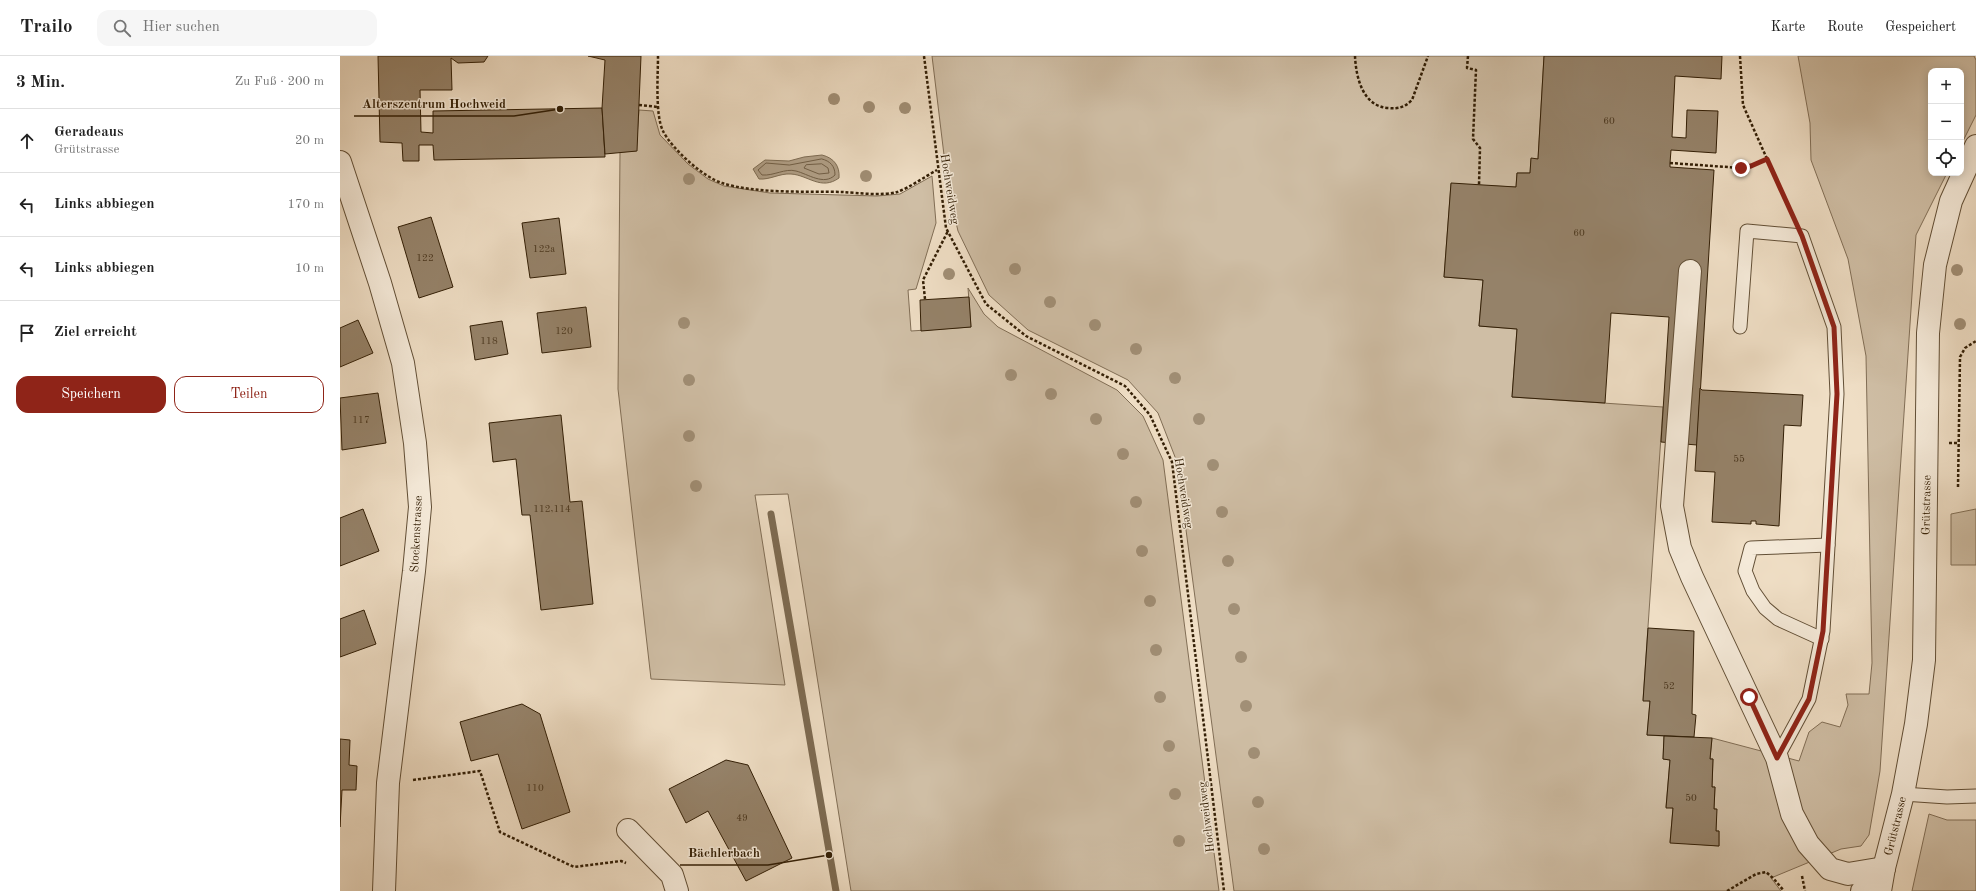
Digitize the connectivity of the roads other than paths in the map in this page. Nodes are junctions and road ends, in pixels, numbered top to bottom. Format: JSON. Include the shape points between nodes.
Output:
{"nodes":[{"id":1,"x":1976,"y":146,"type":"edge"},
{"id":2,"x":340,"y":162,"type":"edge"},
{"id":3,"x":1690,"y":271,"type":"dead end"},
{"id":4,"x":1740,"y":327,"type":"dead end"},
{"id":5,"x":1828,"y":545,"type":"junction"},
{"id":6,"x":1822,"y":639,"type":"junction"},
{"id":7,"x":1777,"y":758,"type":"junction"},
{"id":8,"x":1903,"y":794,"type":"junction"},
{"id":9,"x":1976,"y":796,"type":"edge"},
{"id":10,"x":628,"y":830,"type":"dead end"},
{"id":11,"x":1884,"y":868,"type":"junction"},
{"id":12,"x":384,"y":891,"type":"edge"},
{"id":13,"x":677,"y":891,"type":"edge"},
{"id":14,"x":1862,"y":891,"type":"edge"},
{"id":15,"x":1880,"y":891,"type":"edge"}],
"edges":[{"from":1,"to":8,"type":"street","name":"Grütstrasse","via":[[1951,201],[1935,265],[1928,333],[1924,660],[1916,724]]},
{"from":2,"to":12,"type":"street","name":"Stockenstrasse","via":[[403,363],[416,443],[420,507],[388,783]]},
{"from":3,"to":7,"type":"street","name":"Grütstrasse","via":[[1672,506],[1680,548],[1692,577]]},
{"from":4,"to":5,"type":"lane","via":[[1747,232],[1802,236],[1834,327],[1837,394]]},
{"from":5,"to":6,"type":"lane"},
{"from":5,"to":6,"type":"lane","via":[[1751,548],[1745,571],[1753,591],[1765,608],[1778,619]]},
{"from":6,"to":7,"type":"lane","via":[[1809,699]]},
{"from":7,"to":11,"type":"street","name":"Grütstrasse","via":[[1792,814],[1808,844],[1830,869],[1848,874]]},
{"from":8,"to":9,"type":"lane"},
{"from":8,"to":11,"type":"street","name":"Grütstrasse"},
{"from":10,"to":13,"type":"street","via":[[672,875]]},
{"from":11,"to":14,"type":"street","name":"Grütstrasse"},
{"from":11,"to":15,"type":"street","name":"Grütstrasse"}]}
